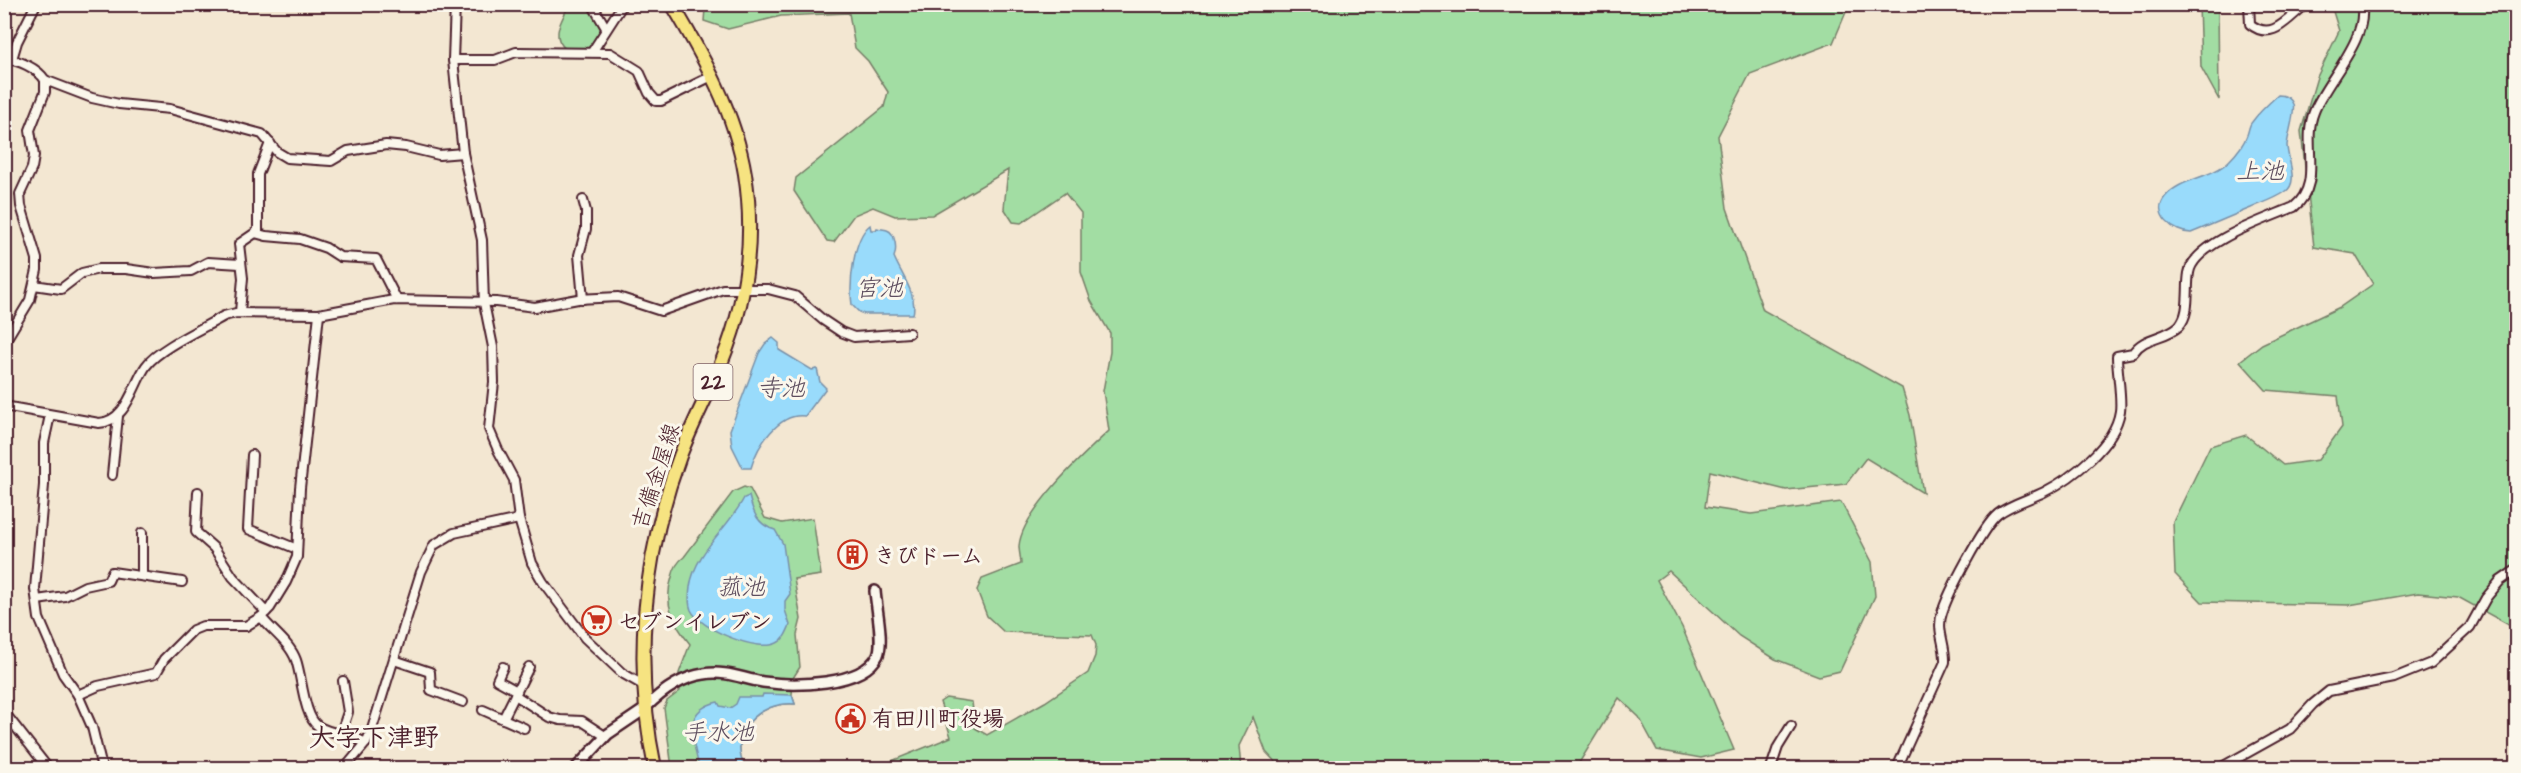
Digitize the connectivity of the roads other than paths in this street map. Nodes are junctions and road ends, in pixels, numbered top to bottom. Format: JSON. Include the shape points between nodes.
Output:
{"nodes":[{"id":1,"x":36,"y":4,"type":"edge"},
{"id":2,"x":455,"y":4,"type":"edge"},
{"id":3,"x":592,"y":4,"type":"edge"},
{"id":4,"x":623,"y":4,"type":"edge"},
{"id":5,"x":672,"y":4,"type":"edge"},
{"id":6,"x":2249,"y":4,"type":"edge"},
{"id":7,"x":2306,"y":4,"type":"edge"},
{"id":8,"x":2361,"y":4,"type":"edge"},
{"id":9,"x":606,"y":28,"type":"junction"},
{"id":10,"x":592,"y":52,"type":"junction"},
{"id":11,"x":8,"y":59,"type":"edge"},
{"id":12,"x":453,"y":60,"type":"junction"},
{"id":13,"x":712,"y":75,"type":"junction"},
{"id":14,"x":45,"y":80,"type":"junction"},
{"id":15,"x":270,"y":142,"type":"junction"},
{"id":16,"x":463,"y":153,"type":"junction"},
{"id":17,"x":583,"y":200,"type":"dead end"},
{"id":18,"x":255,"y":233,"type":"junction"},
{"id":19,"x":240,"y":264,"type":"junction"},
{"id":20,"x":34,"y":285,"type":"junction"},
{"id":21,"x":744,"y":290,"type":"junction"},
{"id":22,"x":583,"y":299,"type":"junction"},
{"id":23,"x":397,"y":300,"type":"junction"},
{"id":24,"x":484,"y":303,"type":"junction"},
{"id":25,"x":240,"y":312,"type":"junction"},
{"id":26,"x":319,"y":314,"type":"junction"},
{"id":27,"x":909,"y":333,"type":"dead end"},
{"id":28,"x":4,"y":343,"type":"edge"},
{"id":29,"x":4,"y":406,"type":"edge"},
{"id":30,"x":50,"y":415,"type":"junction"},
{"id":31,"x":118,"y":416,"type":"junction"},
{"id":32,"x":252,"y":455,"type":"dead end"},
{"id":33,"x":112,"y":475,"type":"dead end"},
{"id":34,"x":198,"y":492,"type":"dead end"},
{"id":35,"x":519,"y":519,"type":"junction"},
{"id":36,"x":142,"y":533,"type":"dead end"},
{"id":37,"x":297,"y":549,"type":"junction"},
{"id":38,"x":2517,"y":570,"type":"edge"},
{"id":39,"x":142,"y":576,"type":"junction"},
{"id":40,"x":182,"y":582,"type":"dead end"},
{"id":41,"x":875,"y":591,"type":"dead end"},
{"id":42,"x":37,"y":600,"type":"junction"},
{"id":43,"x":263,"y":615,"type":"junction"},
{"id":44,"x":394,"y":660,"type":"junction"},
{"id":45,"x":503,"y":667,"type":"dead end"},
{"id":46,"x":530,"y":667,"type":"dead end"},
{"id":47,"x":343,"y":681,"type":"dead end"},
{"id":48,"x":643,"y":685,"type":"junction"},
{"id":49,"x":516,"y":693,"type":"junction"},
{"id":50,"x":78,"y":695,"type":"junction"},
{"id":51,"x":463,"y":702,"type":"dead end"},
{"id":52,"x":645,"y":708,"type":"junction"},
{"id":53,"x":483,"y":710,"type":"dead end"},
{"id":54,"x":4,"y":712,"type":"edge"},
{"id":55,"x":503,"y":719,"type":"junction"},
{"id":56,"x":1791,"y":726,"type":"dead end"},
{"id":57,"x":524,"y":728,"type":"dead end"},
{"id":58,"x":341,"y":734,"type":"junction"},
{"id":59,"x":605,"y":736,"type":"junction"},
{"id":60,"x":366,"y":743,"type":"junction"},
{"id":61,"x":48,"y":768,"type":"edge"},
{"id":62,"x":102,"y":768,"type":"edge"},
{"id":63,"x":345,"y":768,"type":"edge"},
{"id":64,"x":576,"y":768,"type":"edge"},
{"id":65,"x":655,"y":768,"type":"edge"},
{"id":66,"x":1771,"y":768,"type":"edge"},
{"id":67,"x":1897,"y":768,"type":"edge"},
{"id":68,"x":2220,"y":768,"type":"edge"}],
"edges":[{"from":1,"to":11,"type":"street"},
{"from":2,"to":12,"type":"street"},
{"from":3,"to":9,"type":"street"},
{"from":4,"to":9,"type":"street"},
{"from":5,"to":13,"type":"main road","name":"吉備金屋線","number":"22"},
{"from":6,"to":7,"type":"street","via":[[2250,24],[2260,32],[2270,32]]},
{"from":8,"to":67,"type":"street","via":[[2360,27],[2354,41],[2313,114],[2310,187],[2305,198],[2295,207],[2220,240],[2200,255],[2189,270],[2186,316],[2178,327],[2137,346],[2133,353],[2117,356],[2120,411],[2111,435],[2068,480],[1997,514],[1983,533],[1941,613],[1939,629],[1945,662]]},
{"from":9,"to":10,"type":"street"},
{"from":10,"to":12,"type":"street","via":[[516,52],[495,60]]},
{"from":10,"to":13,"type":"street","via":[[610,53],[639,70],[656,101]]},
{"from":11,"to":14,"type":"street","via":[[41,74]]},
{"from":12,"to":16,"type":"street"},
{"from":13,"to":21,"type":"main road","name":"吉備金屋線","number":"22","via":[[730,117],[745,174],[749,232]]},
{"from":14,"to":15,"type":"street","via":[[92,99],[186,113],[262,134]]},
{"from":14,"to":20,"type":"street","via":[[45,92],[30,130],[32,168],[20,194],[37,259]]},
{"from":15,"to":16,"type":"street","via":[[282,156],[307,161],[331,161],[348,151],[386,145],[439,155]]},
{"from":15,"to":18,"type":"street","via":[[258,174]]},
{"from":16,"to":24,"type":"street","via":[[482,240]]},
{"from":17,"to":22,"type":"street","via":[[586,229],[579,255]]},
{"from":18,"to":19,"type":"street","via":[[239,243]]},
{"from":18,"to":23,"type":"street","via":[[305,240],[340,257],[376,258]]},
{"from":19,"to":20,"type":"street","via":[[208,262],[191,271],[154,273],[99,269],[78,275],[61,289]]},
{"from":19,"to":25,"type":"street"},
{"from":20,"to":28,"type":"street","via":[[30,300]]},
{"from":21,"to":22,"type":"street","via":[[723,289],[661,311],[618,297]]},
{"from":21,"to":27,"type":"street","via":[[785,292],[854,337]]},
{"from":21,"to":48,"type":"main road","name":"吉備金屋線","number":"22","via":[[730,342],[683,448],[660,521],[648,588]]},
{"from":22,"to":24,"type":"street","via":[[535,307]]},
{"from":23,"to":24,"type":"street"},
{"from":23,"to":26,"type":"street"},
{"from":24,"to":35,"type":"street","via":[[491,334],[494,382],[489,429],[514,480]]},
{"from":25,"to":26,"type":"street"},
{"from":25,"to":31,"type":"street","via":[[224,316],[155,356]]},
{"from":26,"to":37,"type":"street"},
{"from":29,"to":30,"type":"street"},
{"from":30,"to":31,"type":"street","via":[[99,423]]},
{"from":30,"to":42,"type":"street","via":[[44,444]]},
{"from":31,"to":33,"type":"street"},
{"from":32,"to":37,"type":"street","via":[[248,528]]},
{"from":34,"to":43,"type":"street","via":[[196,532],[214,548]]},
{"from":35,"to":44,"type":"street","via":[[454,533],[434,544],[421,572]]},
{"from":35,"to":48,"type":"street","via":[[532,563],[543,582],[585,638],[622,673]]},
{"from":36,"to":39,"type":"street"},
{"from":37,"to":43,"type":"street","via":[[286,582]]},
{"from":38,"to":68,"type":"street","via":[[2500,581],[2470,627],[2431,663],[2394,678],[2329,691],[2290,729]]},
{"from":39,"to":40,"type":"street"},
{"from":39,"to":42,"type":"street","via":[[112,572],[109,581],[84,586],[65,596]]},
{"from":41,"to":52,"type":"street","via":[[879,649],[871,663],[852,676],[829,682],[785,684],[730,674],[705,674],[677,683]]},
{"from":42,"to":50,"type":"street","via":[[39,618],[50,645]]},
{"from":43,"to":50,"type":"street","via":[[246,626],[202,626],[164,659],[156,673],[98,686]]},
{"from":43,"to":58,"type":"street","via":[[291,649],[310,718],[318,726]]},
{"from":44,"to":51,"type":"street","via":[[430,672],[431,690]]},
{"from":44,"to":60,"type":"street"},
{"from":45,"to":49,"type":"street","via":[[497,680]]},
{"from":46,"to":49,"type":"street"},
{"from":47,"to":58,"type":"street","via":[[348,716]]},
{"from":48,"to":52,"type":"main road","name":"吉備金屋線","number":"22"},
{"from":49,"to":55,"type":"street"},
{"from":49,"to":59,"type":"street","via":[[549,717],[582,721]]},
{"from":50,"to":62,"type":"street","via":[[92,727]]},
{"from":52,"to":59,"type":"street"},
{"from":52,"to":65,"type":"main road","name":"吉備金屋線","number":"22"},
{"from":53,"to":55,"type":"street"},
{"from":54,"to":61,"type":"street"},
{"from":55,"to":57,"type":"street"},
{"from":56,"to":66,"type":"street"},
{"from":58,"to":60,"type":"street"},
{"from":59,"to":64,"type":"street"},
{"from":60,"to":63,"type":"street"}]}
